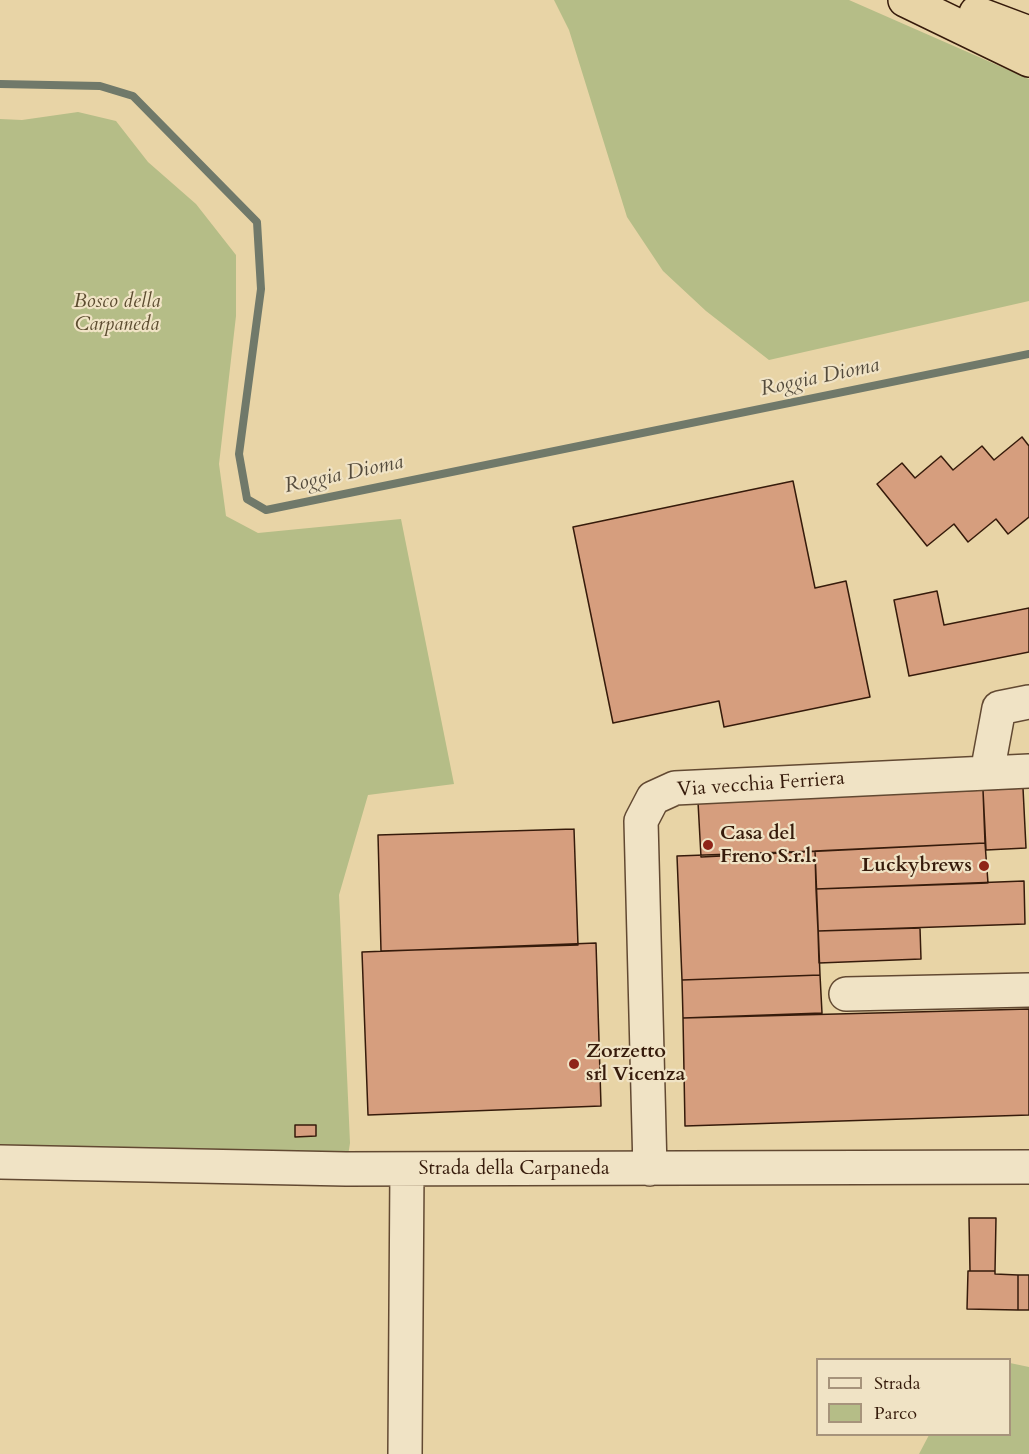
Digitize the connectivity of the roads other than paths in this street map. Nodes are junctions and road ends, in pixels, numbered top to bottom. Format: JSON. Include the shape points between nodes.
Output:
{"nodes":[{"id":1,"x":905,"y":0,"type":"edge"},
{"id":2,"x":941,"y":0,"type":"edge"},
{"id":3,"x":1029,"y":33,"type":"edge"},
{"id":4,"x":1029,"y":60,"type":"edge"},
{"id":5,"x":1029,"y":702,"type":"edge"},
{"id":6,"x":1029,"y":771,"type":"edge"},
{"id":7,"x":987,"y":773,"type":"junction"},
{"id":8,"x":1029,"y":990,"type":"edge"},
{"id":9,"x":846,"y":994,"type":"dead end"},
{"id":10,"x":0,"y":1162,"type":"edge"},
{"id":11,"x":1029,"y":1167,"type":"edge"},
{"id":12,"x":407,"y":1169,"type":"junction"},
{"id":13,"x":650,"y":1169,"type":"junction"},
{"id":14,"x":405,"y":1454,"type":"edge"}],
"edges":[{"from":1,"to":4,"type":"highway"},
{"from":2,"to":3,"type":"highway"},
{"from":5,"to":7,"type":"street","via":[[999,708]]},
{"from":6,"to":7,"type":"street","name":"Via vecchia Ferriera"},
{"from":7,"to":13,"type":"street","name":"Via vecchia Ferriera","via":[[675,788],[653,798],[642,821]]},
{"from":8,"to":9,"type":"street"},
{"from":10,"to":12,"type":"street","name":"Strada della Carpaneda"},
{"from":11,"to":13,"type":"street","name":"Strada della Carpaneda"},
{"from":12,"to":13,"type":"street","name":"Strada della Carpaneda"},
{"from":12,"to":14,"type":"street"}]}
